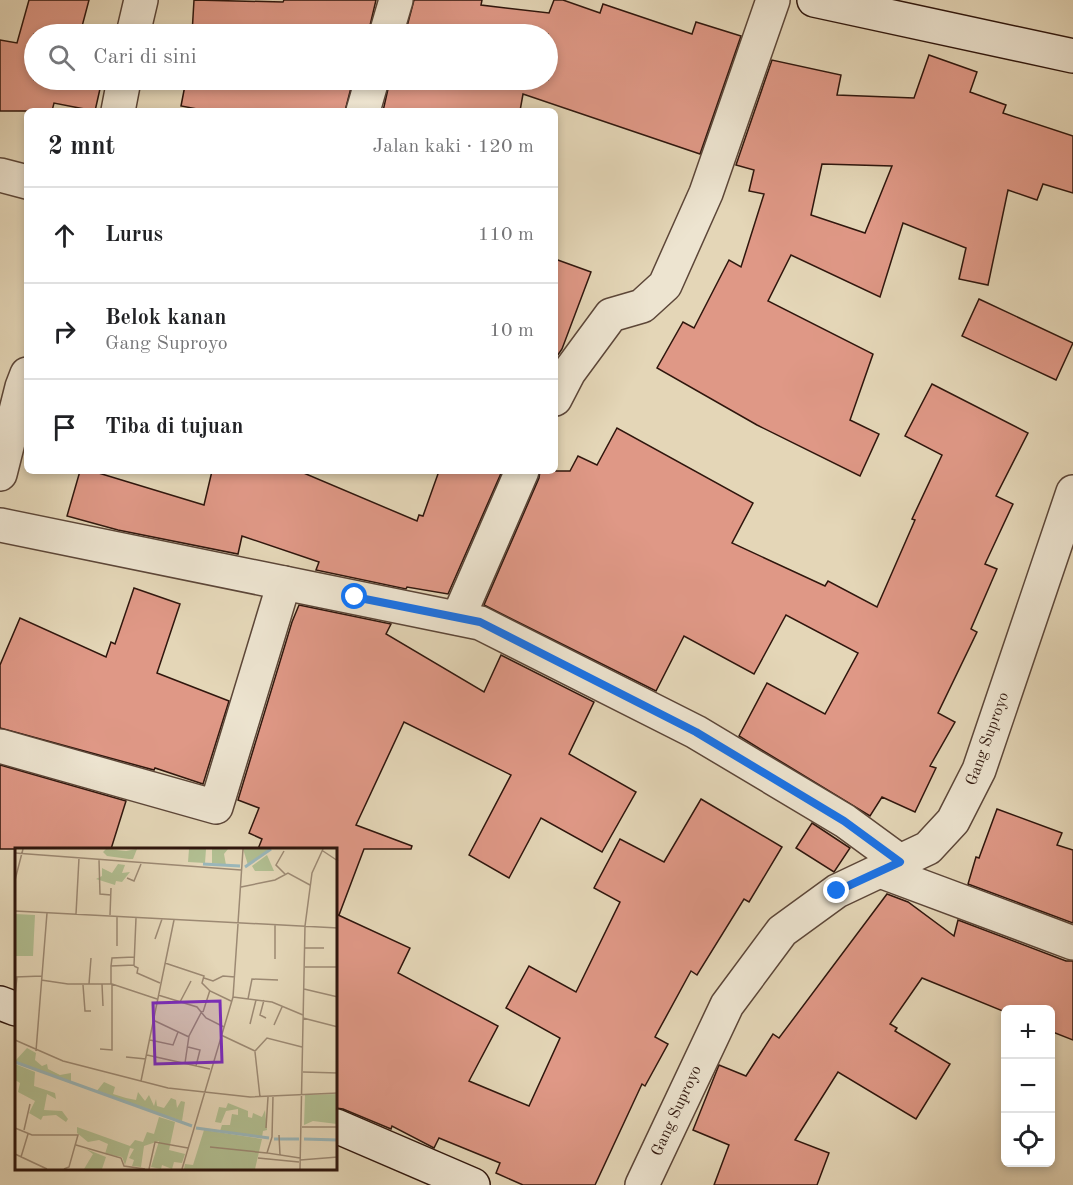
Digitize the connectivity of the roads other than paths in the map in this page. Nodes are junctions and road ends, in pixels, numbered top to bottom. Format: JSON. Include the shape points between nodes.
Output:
{"nodes":[{"id":1,"x":141,"y":0,"type":"edge"},
{"id":2,"x":396,"y":0,"type":"edge"},
{"id":3,"x":773,"y":0,"type":"edge"},
{"id":4,"x":814,"y":0,"type":"edge"},
{"id":5,"x":136,"y":24,"type":"edge"},
{"id":6,"x":389,"y":24,"type":"edge"},
{"id":7,"x":1073,"y":56,"type":"edge"},
{"id":8,"x":122,"y":90,"type":"edge"},
{"id":9,"x":369,"y":90,"type":"edge"},
{"id":10,"x":119,"y":108,"type":"edge"},
{"id":11,"x":364,"y":108,"type":"edge"},
{"id":12,"x":0,"y":175,"type":"edge"},
{"id":13,"x":24,"y":181,"type":"edge"},
{"id":14,"x":24,"y":382,"type":"edge"},
{"id":15,"x":558,"y":393,"type":"edge"},
{"id":16,"x":0,"y":474,"type":"edge"},
{"id":17,"x":521,"y":474,"type":"edge"},
{"id":18,"x":1073,"y":492,"type":"edge"},
{"id":19,"x":0,"y":525,"type":"edge"},
{"id":20,"x":284,"y":583,"type":"junction"},
{"id":21,"x":458,"y":618,"type":"junction"},
{"id":22,"x":0,"y":746,"type":"edge"},
{"id":23,"x":890,"y":866,"type":"junction"},
{"id":24,"x":1073,"y":943,"type":"edge"},
{"id":25,"x":0,"y":1003,"type":"edge"},
{"id":26,"x":15,"y":1009,"type":"edge"},
{"id":27,"x":338,"y":1127,"type":"edge"},
{"id":28,"x":473,"y":1185,"type":"edge"},
{"id":29,"x":642,"y":1185,"type":"edge"}],
"edges":[{"from":1,"to":5,"type":"street"},
{"from":2,"to":6,"type":"street"},
{"from":3,"to":15,"type":"street","via":[[706,193],[664,285],[642,306],[611,315]]},
{"from":4,"to":7,"type":"street"},
{"from":8,"to":10,"type":"street"},
{"from":9,"to":11,"type":"street"},
{"from":12,"to":13,"type":"street"},
{"from":14,"to":16,"type":"street"},
{"from":17,"to":21,"type":"street"},
{"from":18,"to":23,"type":"street","name":"Gang Suproyo","via":[[979,770],[953,821],[928,848]]},
{"from":19,"to":20,"type":"street"},
{"from":20,"to":21,"type":"street"},
{"from":20,"to":22,"type":"street","via":[[216,807]]},
{"from":21,"to":23,"type":"street","via":[[480,622],[696,732],[844,821]]},
{"from":23,"to":24,"type":"street"},
{"from":23,"to":29,"type":"street","name":"Gang Suproyo","via":[[837,891],[782,930],[727,1005]]},
{"from":25,"to":26,"type":"street"},
{"from":27,"to":28,"type":"street"}]}
